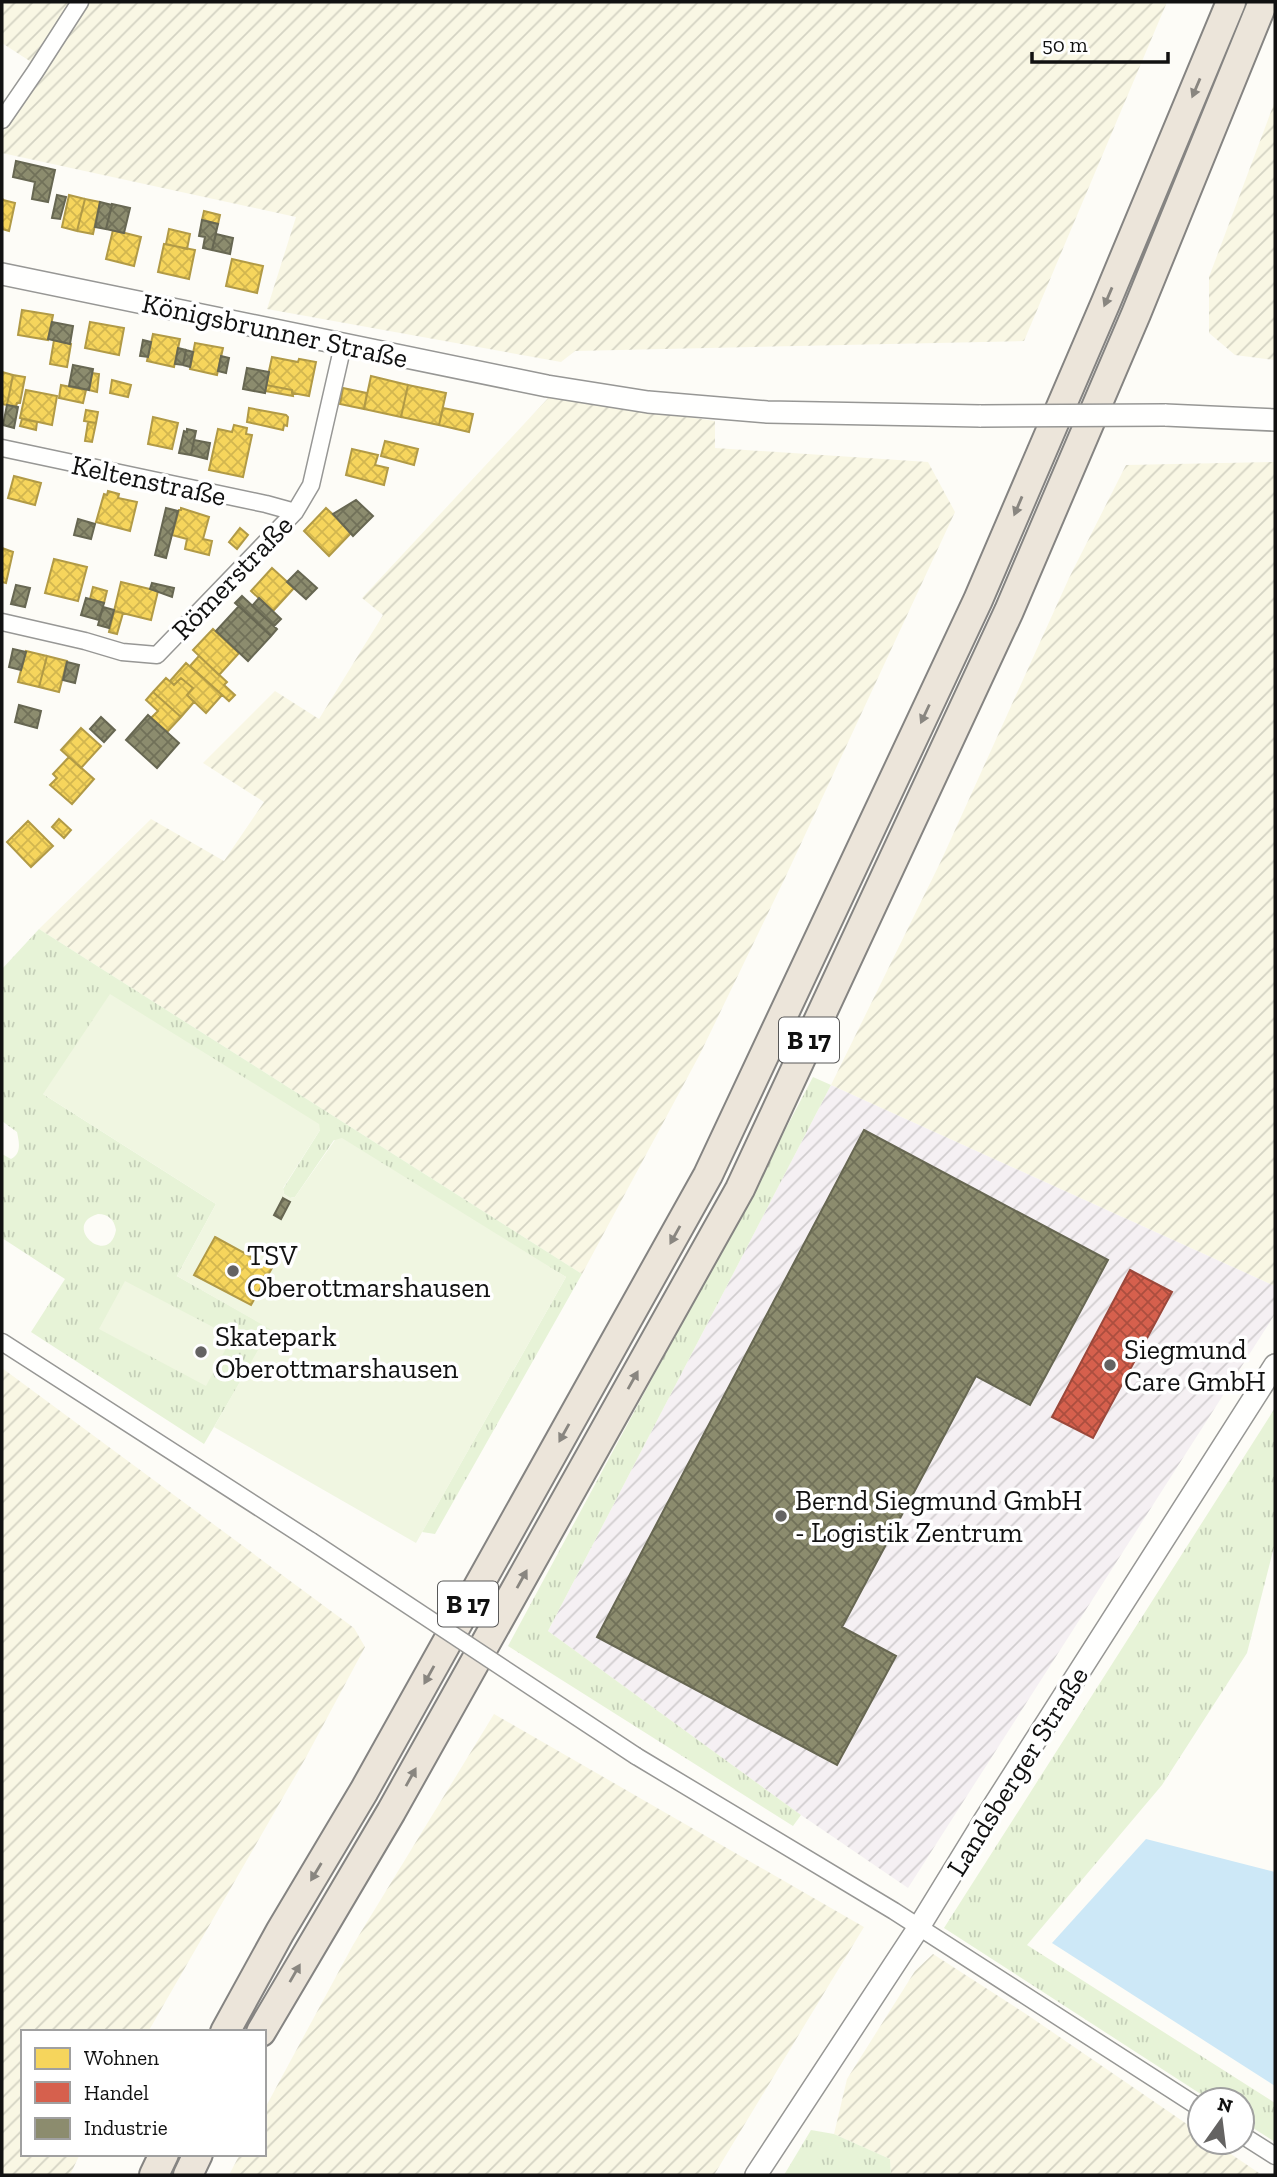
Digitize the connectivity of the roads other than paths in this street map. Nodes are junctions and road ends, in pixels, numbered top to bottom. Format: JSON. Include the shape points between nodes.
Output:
{"nodes":[{"id":1,"x":80,"y":2,"type":"edge"},
{"id":2,"x":1231,"y":2,"type":"edge"},
{"id":3,"x":1263,"y":2,"type":"edge"},
{"id":4,"x":2,"y":120,"type":"edge"},
{"id":5,"x":2,"y":275,"type":"edge"},
{"id":6,"x":343,"y":345,"type":"junction"},
{"id":7,"x":1275,"y":420,"type":"edge"},
{"id":8,"x":2,"y":448,"type":"edge"},
{"id":9,"x":295,"y":512,"type":"junction"},
{"id":10,"x":2,"y":622,"type":"edge"},
{"id":11,"x":3,"y":1343,"type":"edge"},
{"id":12,"x":1275,"y":1365,"type":"edge"},
{"id":13,"x":919,"y":1927,"type":"junction"},
{"id":14,"x":226,"y":2030,"type":"edge"},
{"id":15,"x":262,"y":2030,"type":"edge"},
{"id":16,"x":1186,"y":2099,"type":"edge"},
{"id":17,"x":1256,"y":2144,"type":"edge"},
{"id":18,"x":163,"y":2156,"type":"edge"},
{"id":19,"x":197,"y":2156,"type":"edge"},
{"id":20,"x":1275,"y":2156,"type":"edge"},
{"id":21,"x":154,"y":2175,"type":"edge"},
{"id":22,"x":188,"y":2175,"type":"edge"},
{"id":23,"x":756,"y":2175,"type":"edge"}],
"edges":[{"from":1,"to":4,"type":"street"},
{"from":2,"to":14,"type":"highway","number":"B 17","one_way":true,"via":[[978,600],[708,1175]]},
{"from":15,"to":3,"type":"highway","number":"B 17","one_way":true,"via":[[391,1812],[740,1189],[1009,611]]},
{"from":5,"to":6,"type":"street","name":"Königsbrunner Straße"},
{"from":6,"to":7,"type":"street","name":"Königsbrunner Straße","bridge":true,"via":[[648,402],[767,412]]},
{"from":6,"to":9,"type":"street","name":"Römerstraße","via":[[311,485]]},
{"from":8,"to":9,"type":"street","name":"Keltenstraße"},
{"from":9,"to":10,"type":"street","name":"Römerstraße","via":[[157,655],[122,652]]},
{"from":11,"to":13,"type":"street","bridge":true,"via":[[636,1756]]},
{"from":12,"to":13,"type":"street","name":"Landsberger Straße"},
{"from":13,"to":16,"type":"street"},
{"from":13,"to":23,"type":"street","name":"Landsberger Straße"},
{"from":17,"to":20,"type":"street"},
{"from":18,"to":21,"type":"highway"},
{"from":19,"to":22,"type":"highway"}]}
